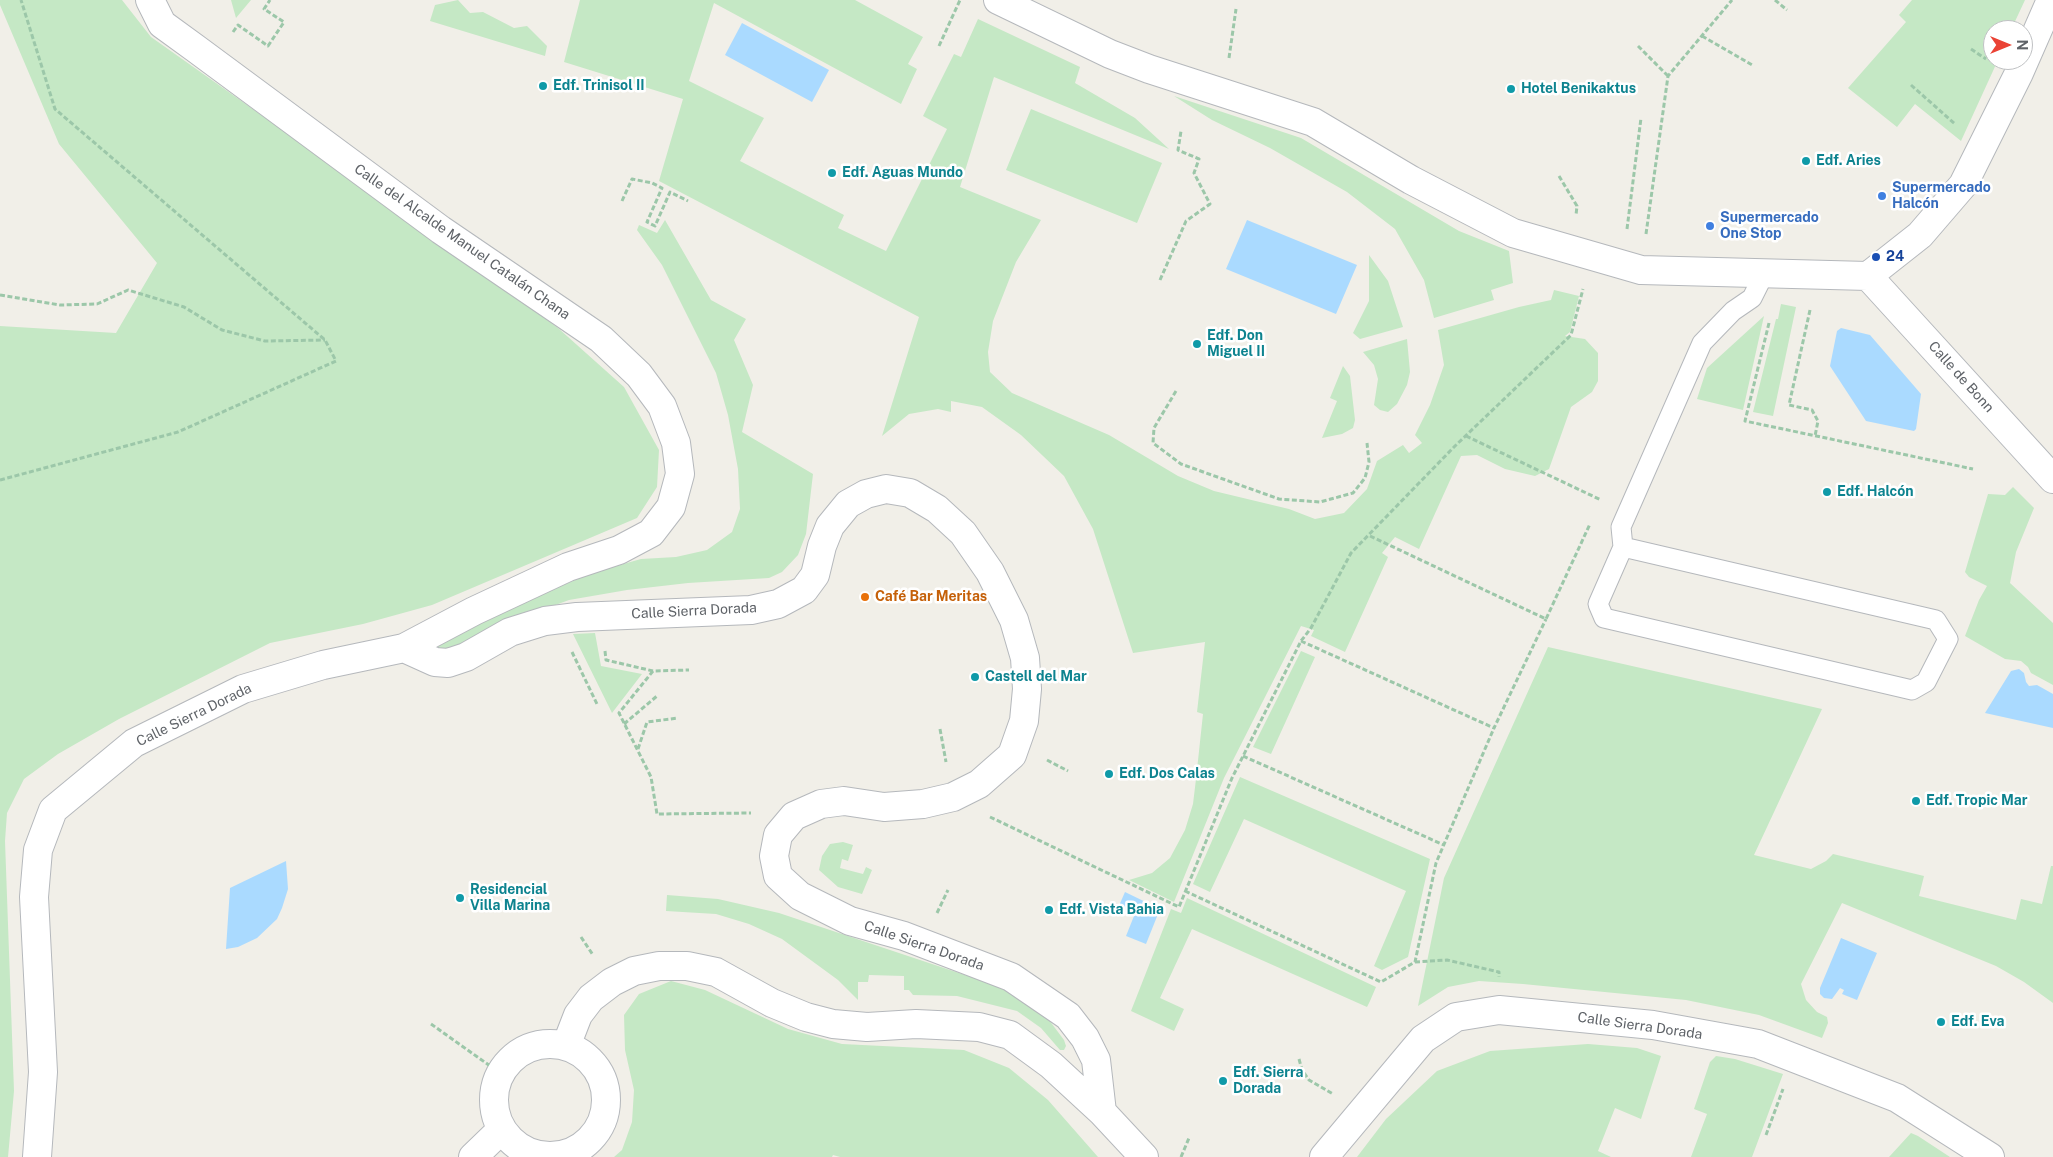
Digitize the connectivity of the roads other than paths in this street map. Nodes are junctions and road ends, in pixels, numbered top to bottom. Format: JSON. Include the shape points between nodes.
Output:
{"nodes":[{"id":1,"x":150,"y":0,"type":"edge"},
{"id":2,"x":998,"y":0,"type":"edge"},
{"id":3,"x":2051,"y":0,"type":"edge"},
{"id":4,"x":1764,"y":274,"type":"junction"},
{"id":5,"x":1868,"y":276,"type":"junction"},
{"id":6,"x":2053,"y":479,"type":"edge"},
{"id":7,"x":1623,"y":547,"type":"junction"},
{"id":8,"x":404,"y":648,"type":"junction"},
{"id":9,"x":566,"y":1046,"type":"junction"},
{"id":10,"x":1102,"y":1112,"type":"junction"},
{"id":11,"x":502,"y":1129,"type":"junction"},
{"id":12,"x":531,"y":1155,"type":"edge"},
{"id":13,"x":37,"y":1157,"type":"edge"},
{"id":14,"x":472,"y":1157,"type":"edge"},
{"id":15,"x":1144,"y":1157,"type":"edge"},
{"id":16,"x":1324,"y":1157,"type":"edge"},
{"id":17,"x":1990,"y":1157,"type":"edge"}],
"edges":[{"from":1,"to":8,"type":"street","name":"Calle del Alcalde Manuel Catalán Chana","via":[[162,24],[440,230],[601,339],[639,376],[662,406],[676,443],[680,474],[671,507],[651,533],[619,550],[568,567]]},
{"from":2,"to":4,"type":"street","via":[[1110,54],[1313,122],[1411,180],[1513,233],[1632,267]]},
{"from":3,"to":5,"type":"street","via":[[1963,185],[1920,235]]},
{"from":4,"to":5,"type":"street"},
{"from":4,"to":7,"type":"lane","via":[[1752,298],[1733,311],[1702,343],[1621,526]]},
{"from":5,"to":6,"type":"street","name":"Calle de Bonn"},
{"from":7,"to":7,"type":"lane","via":[[1598,604],[1604,618],[1912,690],[1926,682],[1948,639],[1936,620]]},
{"from":8,"to":10,"type":"street","name":"Calle Sierra Dorada","via":[[435,662],[448,663],[466,657],[510,632],[545,621],[751,610],[778,604],[804,590],[815,575],[830,526],[848,504],[866,494],[886,489],[910,493],[937,509],[963,533],[990,572],[1014,620],[1025,658],[1027,689],[1024,720],[1012,755],[979,784],[953,797],[923,804],[884,807],[844,801],[820,804],[794,816],[778,835],[774,856],[778,876],[800,896],[850,921],[910,939],[1011,977],[1068,1016],[1085,1038],[1096,1060]]},
{"from":8,"to":13,"type":"street","name":"Calle Sierra Dorada","via":[[323,665],[243,689],[134,743],[53,810],[38,850],[34,897],[43,1072]]},
{"from":9,"to":10,"type":"street","via":[[578,1015],[591,998],[612,982],[642,969],[687,966],[716,972],[772,1004],[833,1024],[979,1027],[1010,1035],[1051,1064]]},
{"from":9,"to":11,"type":"street","via":[[547,1043],[529,1048],[512,1058],[500,1073],[494,1092],[494,1111]]},
{"from":9,"to":12,"type":"street","via":[[585,1056],[599,1072],[605,1092],[604,1113],[595,1133],[580,1147],[560,1155]]},
{"from":10,"to":15,"type":"street"},
{"from":11,"to":12,"type":"street"},
{"from":11,"to":14,"type":"street"},
{"from":16,"to":17,"type":"street","name":"Calle Sierra Dorada","via":[[1422,1039],[1456,1017],[1499,1010],[1653,1025],[1758,1044],[1897,1098]]}]}
